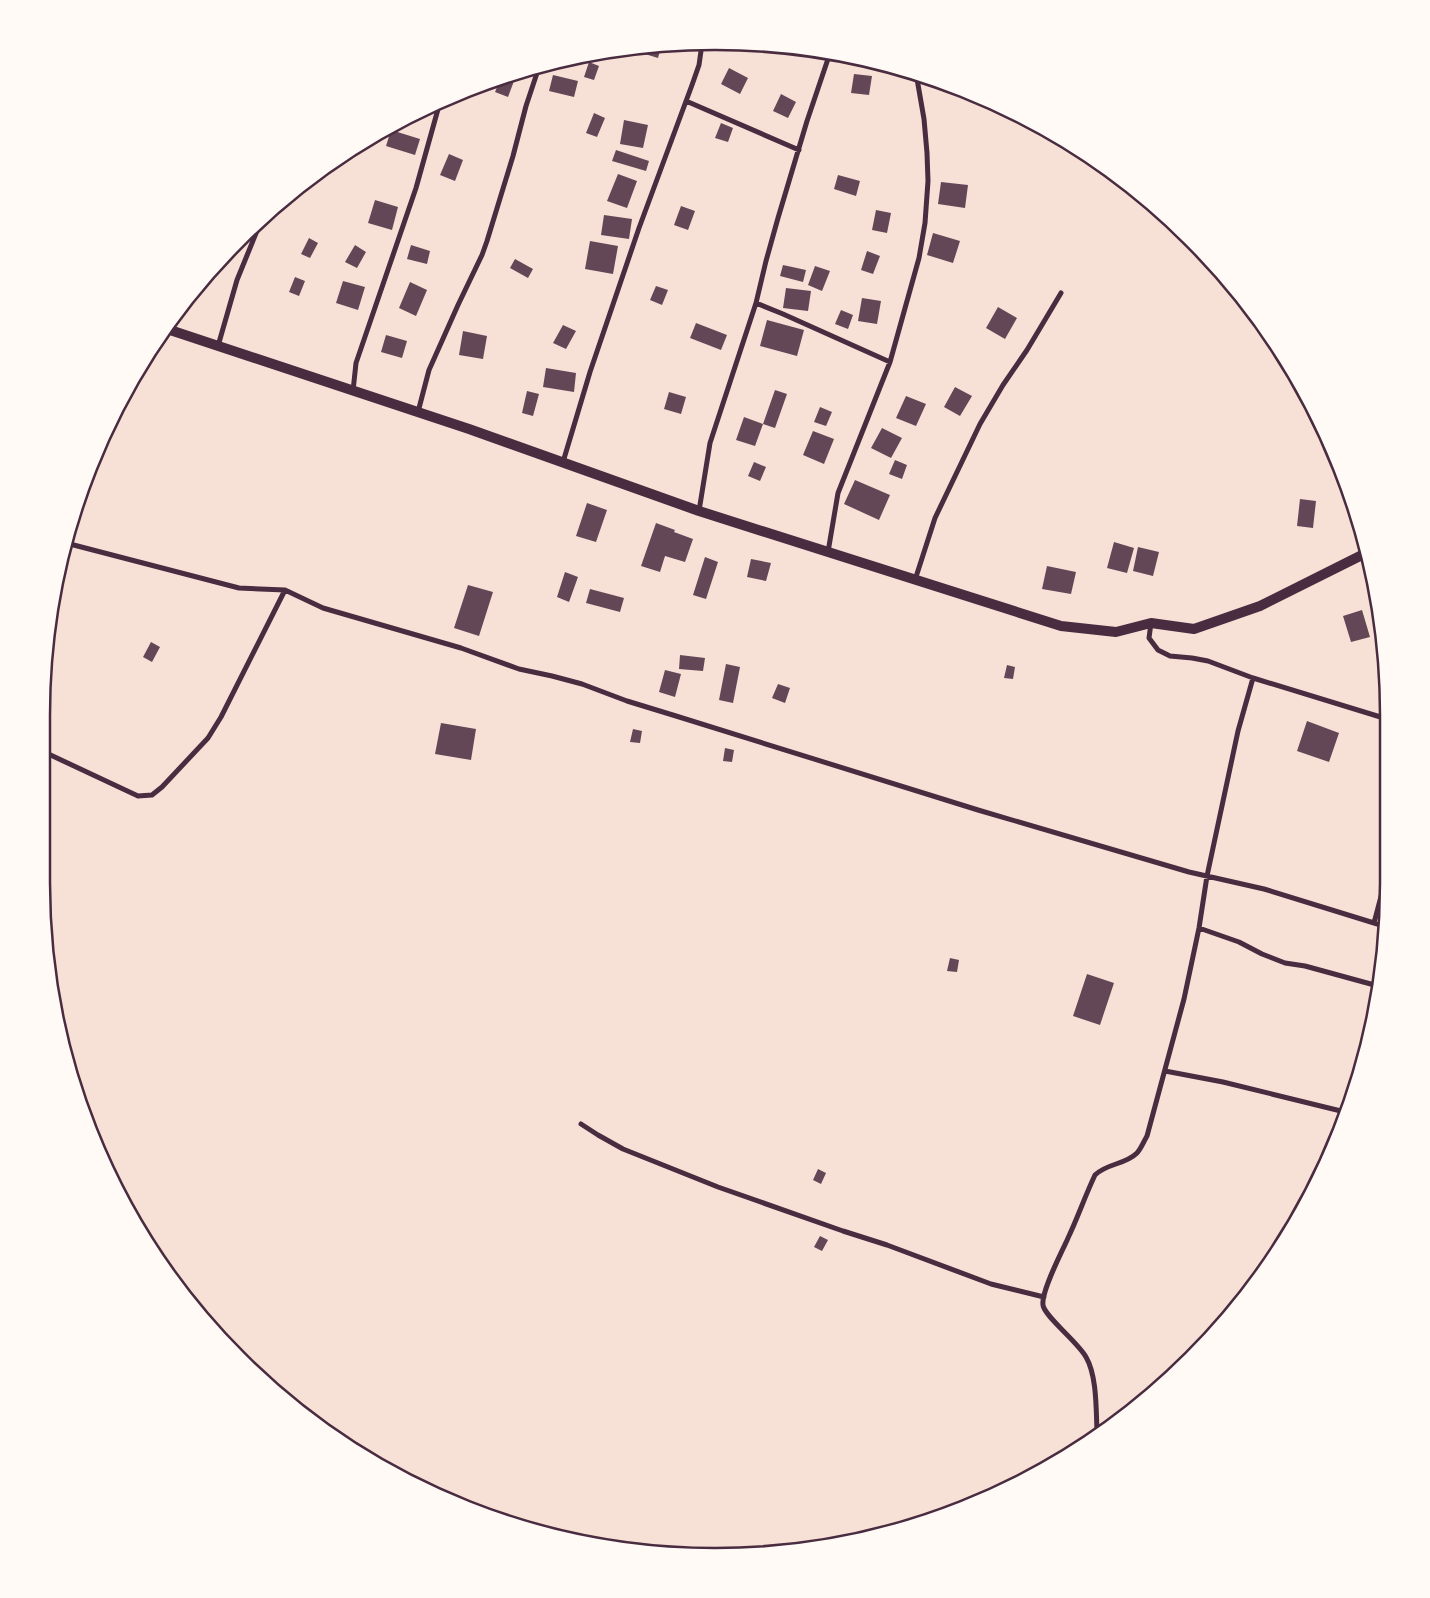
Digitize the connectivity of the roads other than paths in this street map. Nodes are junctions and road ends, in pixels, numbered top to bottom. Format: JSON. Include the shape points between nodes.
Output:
{"nodes":[{"id":1,"x":701,"y":50,"type":"edge"},
{"id":2,"x":828,"y":60,"type":"edge"},
{"id":3,"x":536,"y":75,"type":"edge"},
{"id":4,"x":918,"y":82,"type":"edge"},
{"id":5,"x":686,"y":101,"type":"junction"},
{"id":6,"x":437,"y":112,"type":"edge"},
{"id":7,"x":799,"y":150,"type":"junction"},
{"id":8,"x":255,"y":235,"type":"edge"},
{"id":9,"x":1061,"y":293,"type":"dead end"},
{"id":10,"x":756,"y":304,"type":"junction"},
{"id":11,"x":173,"y":331,"type":"edge"},
{"id":12,"x":218,"y":346,"type":"junction"},
{"id":13,"x":890,"y":362,"type":"junction"},
{"id":14,"x":354,"y":391,"type":"junction"},
{"id":15,"x":418,"y":412,"type":"junction"},
{"id":16,"x":564,"y":462,"type":"junction"},
{"id":17,"x":699,"y":511,"type":"junction"},
{"id":18,"x":73,"y":545,"type":"edge"},
{"id":19,"x":828,"y":552,"type":"junction"},
{"id":20,"x":1360,"y":556,"type":"edge"},
{"id":21,"x":915,"y":580,"type":"junction"},
{"id":22,"x":285,"y":590,"type":"junction"},
{"id":23,"x":1151,"y":623,"type":"junction"},
{"id":24,"x":1253,"y":678,"type":"junction"},
{"id":25,"x":1380,"y":717,"type":"edge"},
{"id":26,"x":50,"y":755,"type":"edge"},
{"id":27,"x":1207,"y":876,"type":"junction"},
{"id":28,"x":1380,"y":902,"type":"edge"},
{"id":29,"x":1374,"y":923,"type":"junction"},
{"id":30,"x":1379,"y":925,"type":"edge"},
{"id":31,"x":1199,"y":928,"type":"junction"},
{"id":32,"x":1372,"y":984,"type":"edge"},
{"id":33,"x":1165,"y":1071,"type":"junction"},
{"id":34,"x":1340,"y":1111,"type":"edge"},
{"id":35,"x":581,"y":1124,"type":"dead end"},
{"id":36,"x":1044,"y":1297,"type":"junction"},
{"id":37,"x":1097,"y":1427,"type":"edge"}],
"edges":[{"from":1,"to":5,"type":"street"},
{"from":2,"to":7,"type":"street"},
{"from":3,"to":15,"type":"street","via":[[487,241],[429,370]]},
{"from":4,"to":13,"type":"street","via":[[927,153],[925,223],[919,258]]},
{"from":5,"to":7,"type":"street"},
{"from":5,"to":16,"type":"street","via":[[590,372]]},
{"from":6,"to":14,"type":"street","via":[[416,188],[356,363]]},
{"from":7,"to":10,"type":"street"},
{"from":8,"to":12,"type":"street"},
{"from":9,"to":21,"type":"street","via":[[980,424],[936,518]]},
{"from":10,"to":13,"type":"street"},
{"from":10,"to":17,"type":"street","via":[[710,443]]},
{"from":11,"to":12,"type":"main road"},
{"from":12,"to":14,"type":"main road"},
{"from":13,"to":19,"type":"street","via":[[838,493]]},
{"from":14,"to":15,"type":"main road"},
{"from":15,"to":16,"type":"main road"},
{"from":16,"to":17,"type":"main road"},
{"from":17,"to":19,"type":"main road"},
{"from":18,"to":22,"type":"street","via":[[239,588]]},
{"from":19,"to":21,"type":"main road"},
{"from":20,"to":23,"type":"main road","via":[[1260,606],[1194,629]]},
{"from":21,"to":23,"type":"main road","via":[[1061,626],[1116,632]]},
{"from":22,"to":26,"type":"street","via":[[208,738],[152,795],[138,796]]},
{"from":22,"to":27,"type":"street","via":[[323,608],[478,653],[499,663],[582,684],[978,810]]},
{"from":23,"to":24,"type":"street","via":[[1149,638],[1158,650],[1170,656],[1208,661]]},
{"from":24,"to":25,"type":"street"},
{"from":24,"to":27,"type":"street"},
{"from":27,"to":29,"type":"street","via":[[1264,889]]},
{"from":27,"to":31,"type":"street"},
{"from":28,"to":29,"type":"street"},
{"from":29,"to":30,"type":"street"},
{"from":31,"to":32,"type":"street","via":[[1286,962]]},
{"from":31,"to":33,"type":"street"},
{"from":33,"to":34,"type":"street"},
{"from":33,"to":36,"type":"street","via":[[1152,1121],[1138,1153],[1100,1169],[1095,1175],[1058,1257]]},
{"from":35,"to":36,"type":"street","via":[[623,1148],[718,1187],[991,1284]]},
{"from":36,"to":37,"type":"street","via":[[1045,1314],[1086,1357],[1093,1379]]}]}
